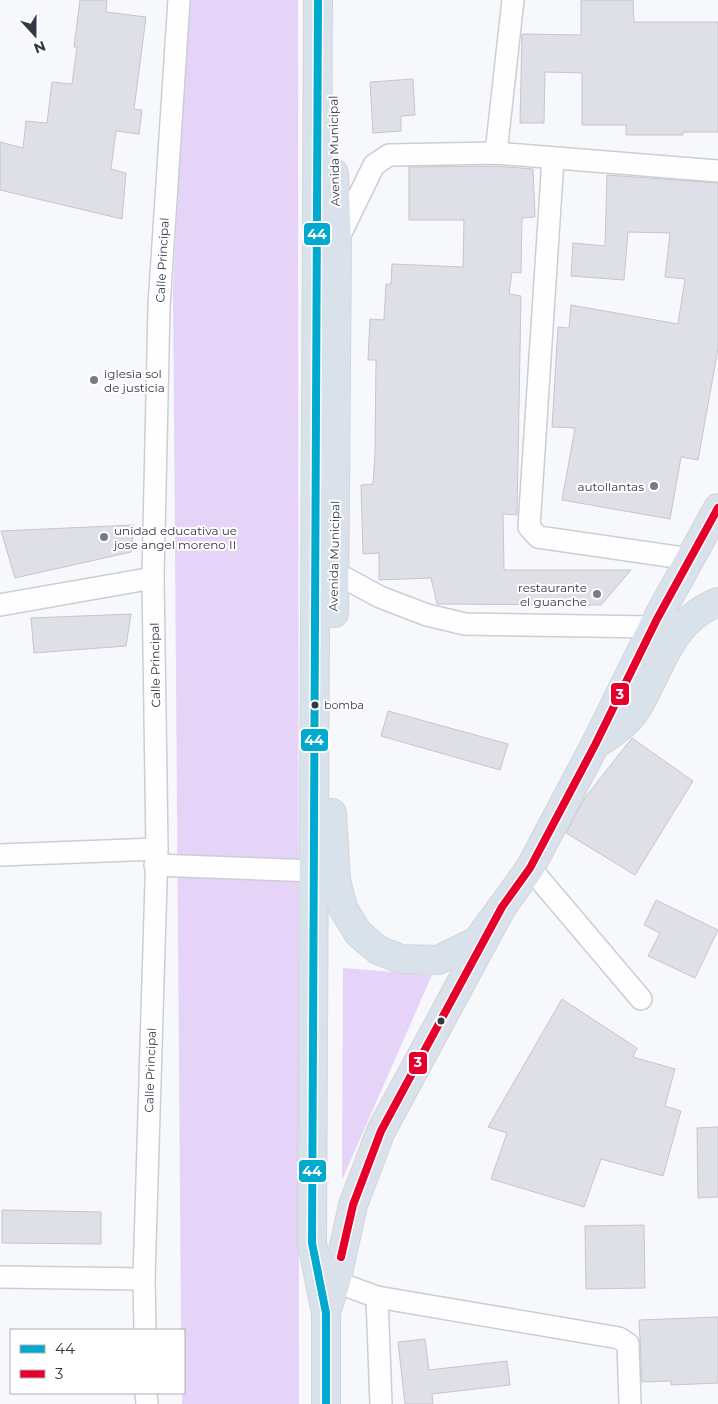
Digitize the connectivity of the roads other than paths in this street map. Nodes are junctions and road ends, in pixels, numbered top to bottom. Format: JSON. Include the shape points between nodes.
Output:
{"nodes":[{"id":1,"x":179,"y":0,"type":"edge"},
{"id":2,"x":318,"y":0,"type":"edge"},
{"id":3,"x":333,"y":0,"type":"edge"},
{"id":4,"x":513,"y":0,"type":"edge"},
{"id":5,"x":496,"y":153,"type":"junction"},
{"id":6,"x":554,"y":159,"type":"junction"},
{"id":7,"x":718,"y":171,"type":"edge"},
{"id":8,"x":337,"y":242,"type":"junction"},
{"id":9,"x":718,"y":508,"type":"edge"},
{"id":10,"x":690,"y":560,"type":"junction"},
{"id":11,"x":334,"y":572,"type":"junction"},
{"id":12,"x":153,"y":578,"type":"junction"},
{"id":13,"x":718,"y":602,"type":"edge"},
{"id":14,"x":0,"y":605,"type":"edge"},
{"id":15,"x":653,"y":627,"type":"junction"},
{"id":16,"x":595,"y":745,"type":"junction"},
{"id":17,"x":0,"y":855,"type":"edge"},
{"id":18,"x":156,"y":857,"type":"junction"},
{"id":19,"x":530,"y":868,"type":"junction"},
{"id":20,"x":314,"y":871,"type":"junction"},
{"id":21,"x":502,"y":907,"type":"junction"},
{"id":22,"x":641,"y":999,"type":"dead end"},
{"id":23,"x":0,"y":1276,"type":"edge"},
{"id":24,"x":144,"y":1279,"type":"junction"},
{"id":25,"x":336,"y":1282,"type":"junction"},
{"id":26,"x":378,"y":1296,"type":"junction"},
{"id":27,"x":326,"y":1313,"type":"junction"},
{"id":28,"x":145,"y":1329,"type":"edge"},
{"id":29,"x":326,"y":1404,"type":"edge"},
{"id":30,"x":381,"y":1404,"type":"edge"},
{"id":31,"x":630,"y":1404,"type":"edge"}],
"edges":[{"from":1,"to":12,"type":"street","name":"Calle Principal","via":[[159,306]]},
{"from":2,"to":20,"type":"highway","name":"Avenida Municipal"},
{"from":3,"to":8,"type":"highway","name":"Avenida Municipal","via":[[332,124]]},
{"from":4,"to":5,"type":"street"},
{"from":5,"to":6,"type":"street"},
{"from":5,"to":8,"type":"street","via":[[389,155],[374,165]]},
{"from":6,"to":7,"type":"street"},
{"from":6,"to":10,"type":"street","via":[[529,527],[538,536]]},
{"from":8,"to":11,"type":"highway","name":"Avenida Municipal"},
{"from":9,"to":10,"type":"highway"},
{"from":10,"to":15,"type":"highway"},
{"from":11,"to":15,"type":"street","via":[[380,597],[427,615],[465,624]]},
{"from":11,"to":21,"type":"highway","name":"Avenida Municipal","via":[[332,837],[336,880],[343,908],[358,933],[378,950],[400,959],[438,960],[477,941]]},
{"from":12,"to":14,"type":"street"},
{"from":12,"to":18,"type":"street","name":"Calle Principal"},
{"from":13,"to":16,"type":"highway","via":[[707,606],[684,625],[663,656],[633,714]]},
{"from":15,"to":16,"type":"highway"},
{"from":16,"to":19,"type":"highway"},
{"from":17,"to":18,"type":"street"},
{"from":18,"to":20,"type":"street"},
{"from":18,"to":24,"type":"street","name":"Calle Principal"},
{"from":19,"to":21,"type":"highway"},
{"from":19,"to":22,"type":"street"},
{"from":20,"to":27,"type":"highway","name":"Avenida Municipal","via":[[312,1243]]},
{"from":21,"to":25,"type":"highway","via":[[382,1131],[353,1205]]},
{"from":23,"to":24,"type":"street"},
{"from":24,"to":28,"type":"street","name":"Calle Principal"},
{"from":25,"to":26,"type":"street"},
{"from":25,"to":27,"type":"highway"},
{"from":26,"to":30,"type":"street"},
{"from":26,"to":31,"type":"street","via":[[619,1338],[628,1344]]},
{"from":27,"to":29,"type":"highway","name":"Avenida Municipal"}]}
